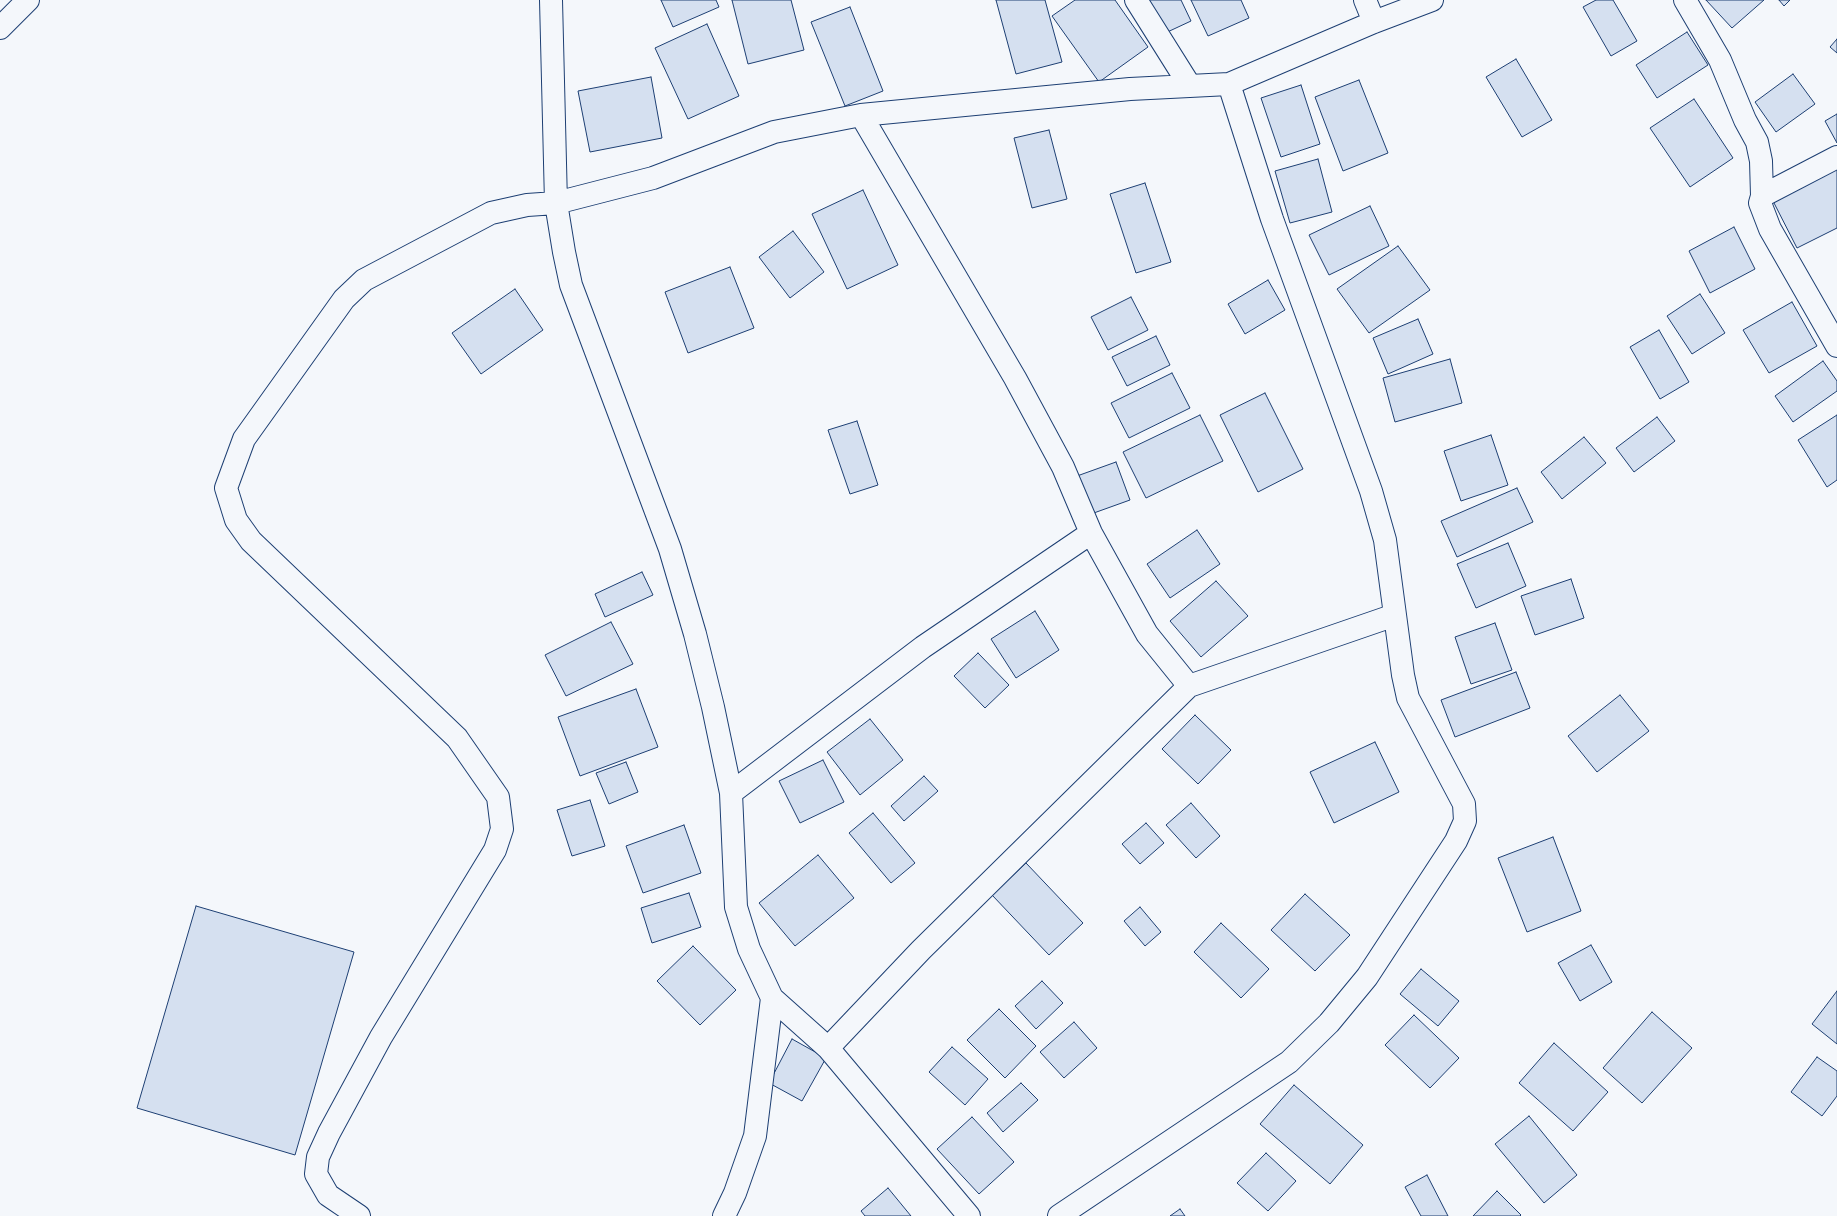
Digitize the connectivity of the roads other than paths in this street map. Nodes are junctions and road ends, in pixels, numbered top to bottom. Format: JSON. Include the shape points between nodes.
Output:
{"nodes":[{"id":1,"x":28,"y":0,"type":"edge"},
{"id":2,"x":551,"y":0,"type":"edge"},
{"id":3,"x":1136,"y":0,"type":"edge"},
{"id":4,"x":1365,"y":0,"type":"edge"},
{"id":5,"x":1432,"y":0,"type":"edge"},
{"id":6,"x":1685,"y":0,"type":"edge"},
{"id":7,"x":1374,"y":22,"type":"junction"},
{"id":8,"x":0,"y":28,"type":"edge"},
{"id":9,"x":1229,"y":84,"type":"junction"},
{"id":10,"x":1190,"y":86,"type":"junction"},
{"id":11,"x":861,"y":114,"type":"junction"},
{"id":12,"x":1837,"y":157,"type":"edge"},
{"id":13,"x":1762,"y":196,"type":"junction"},
{"id":14,"x":556,"y":203,"type":"junction"},
{"id":15,"x":1837,"y":346,"type":"edge"},
{"id":16,"x":1091,"y":533,"type":"junction"},
{"id":17,"x":1395,"y":615,"type":"junction"},
{"id":18,"x":1189,"y":686,"type":"junction"},
{"id":19,"x":731,"y":793,"type":"junction"},
{"id":20,"x":772,"y":998,"type":"junction"},
{"id":21,"x":828,"y":1048,"type":"junction"},
{"id":22,"x":359,"y":1216,"type":"edge"},
{"id":23,"x":724,"y":1216,"type":"edge"},
{"id":24,"x":969,"y":1216,"type":"edge"},
{"id":25,"x":1059,"y":1216,"type":"edge"}],
"edges":[{"from":1,"to":8,"type":"street"},
{"from":2,"to":14,"type":"street"},
{"from":3,"to":10,"type":"street"},
{"from":4,"to":7,"type":"street"},
{"from":5,"to":7,"type":"street"},
{"from":6,"to":13,"type":"street","via":[[1720,60],[1757,142],[1761,161]]},
{"from":7,"to":9,"type":"street"},
{"from":9,"to":10,"type":"street"},
{"from":9,"to":17,"type":"street","via":[[1272,219],[1371,492],[1385,540]]},
{"from":10,"to":11,"type":"street","via":[[1130,89]]},
{"from":11,"to":14,"type":"street","via":[[774,132],[653,178]]},
{"from":11,"to":16,"type":"street","via":[[1015,378],[1063,467]]},
{"from":12,"to":13,"type":"street"},
{"from":13,"to":15,"type":"street","via":[[1760,203],[1770,229]]},
{"from":14,"to":19,"type":"street","via":[[571,285],[670,549],[699,648]]},
{"from":14,"to":22,"type":"street","via":[[527,205],[491,213],[364,280],[344,299],[244,439],[226,488],[236,520],[251,541],[457,738],[498,797],[502,829],[496,850],[472,885],[381,1037],[318,1158],[316,1174],[328,1195]]},
{"from":16,"to":18,"type":"street","via":[[1147,634]]},
{"from":16,"to":19,"type":"street","via":[[923,647]]},
{"from":17,"to":18,"type":"street"},
{"from":17,"to":25,"type":"street","via":[[1408,698],[1464,804],[1465,821],[1456,841],[1367,977],[1329,1023],[1289,1062]]},
{"from":18,"to":21,"type":"street","via":[[921,950]]},
{"from":19,"to":20,"type":"street","via":[[736,907],[749,950]]},
{"from":20,"to":21,"type":"street"},
{"from":20,"to":23,"type":"street","via":[[755,1136]]},
{"from":21,"to":24,"type":"street"}]}
